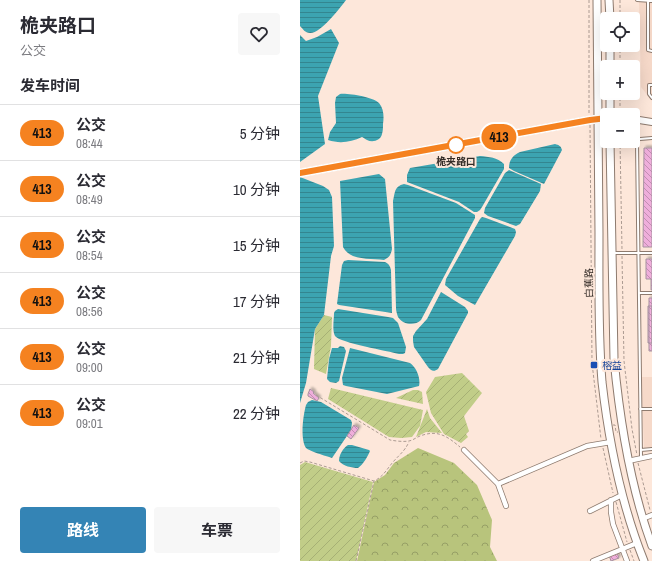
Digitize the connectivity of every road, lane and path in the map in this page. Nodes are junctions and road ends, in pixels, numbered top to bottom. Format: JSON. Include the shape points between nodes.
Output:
{"nodes":[{"id":1,"x":597,"y":0,"type":"edge"},
{"id":2,"x":610,"y":0,"type":"edge"},
{"id":3,"x":620,"y":0,"type":"edge"},
{"id":4,"x":637,"y":0,"type":"edge"},
{"id":5,"x":648,"y":0,"type":"edge"},
{"id":6,"x":652,"y":1,"type":"edge"},
{"id":7,"x":610,"y":12,"type":"edge"},
{"id":8,"x":620,"y":12,"type":"edge"},
{"id":9,"x":652,"y":51,"type":"edge"},
{"id":10,"x":652,"y":85,"type":"edge"},
{"id":11,"x":652,"y":98,"type":"edge"},
{"id":12,"x":597,"y":119,"type":"junction"},
{"id":13,"x":600,"y":119,"type":"edge"},
{"id":14,"x":640,"y":120,"type":"edge"},
{"id":15,"x":652,"y":122,"type":"edge"},
{"id":16,"x":652,"y":138,"type":"edge"},
{"id":17,"x":610,"y":148,"type":"edge"},
{"id":18,"x":620,"y":148,"type":"edge"},
{"id":19,"x":300,"y":173,"type":"edge"},
{"id":20,"x":611,"y":252,"type":"junction"},
{"id":21,"x":622,"y":253,"type":"junction"},
{"id":22,"x":639,"y":253,"type":"junction"},
{"id":23,"x":652,"y":253,"type":"edge"},
{"id":24,"x":652,"y":293,"type":"edge"},
{"id":25,"x":639,"y":294,"type":"junction"},
{"id":26,"x":316,"y":395,"type":"dead end"},
{"id":27,"x":640,"y":409,"type":"junction"},
{"id":28,"x":652,"y":409,"type":"edge"},
{"id":29,"x":608,"y":426,"type":"junction"},
{"id":30,"x":600,"y":427,"type":"dead end"},
{"id":31,"x":632,"y":429,"type":"junction"},
{"id":32,"x":623,"y":431,"type":"junction"},
{"id":33,"x":409,"y":441,"type":"junction"},
{"id":34,"x":611,"y":442,"type":"junction"},
{"id":35,"x":652,"y":449,"type":"edge"},
{"id":36,"x":464,"y":450,"type":"joint"},
{"id":37,"x":641,"y":450,"type":"junction"},
{"id":38,"x":652,"y":456,"type":"edge"},
{"id":39,"x":639,"y":459,"type":"junction"},
{"id":40,"x":628,"y":461,"type":"junction"},
{"id":41,"x":300,"y":463,"type":"edge"},
{"id":42,"x":374,"y":481,"type":"junction"},
{"id":43,"x":498,"y":484,"type":"junction"},
{"id":44,"x":622,"y":495,"type":"junction"},
{"id":45,"x":611,"y":500,"type":"junction"},
{"id":46,"x":506,"y":506,"type":"dead end"},
{"id":47,"x":590,"y":510,"type":"dead end"},
{"id":48,"x":652,"y":515,"type":"edge"},
{"id":49,"x":642,"y":519,"type":"junction"},
{"id":50,"x":637,"y":543,"type":"junction"},
{"id":51,"x":652,"y":546,"type":"edge"},
{"id":52,"x":623,"y":549,"type":"junction"},
{"id":53,"x":356,"y":561,"type":"edge"},
{"id":54,"x":593,"y":561,"type":"edge"},
{"id":55,"x":627,"y":561,"type":"edge"},
{"id":56,"x":644,"y":561,"type":"edge"}],
"edges":[{"from":1,"to":12,"type":"main road","name":"白蕉路"},
{"from":2,"to":7,"type":"main road"},
{"from":3,"to":8,"type":"path"},
{"from":4,"to":5,"type":"lane"},
{"from":5,"to":6,"type":"lane"},
{"from":5,"to":9,"type":"lane","via":[[648,50]]},
{"from":10,"to":11,"type":"lane","via":[[649,85],[649,94]]},
{"from":12,"to":13,"type":"street"},
{"from":12,"to":19,"type":"street"},
{"from":12,"to":29,"type":"main road","name":"白蕉路","via":[[600,338]]},
{"from":14,"to":15,"type":"street"},
{"from":16,"to":22,"type":"lane","via":[[640,139],[637,143]]},
{"from":17,"to":20,"type":"main road"},
{"from":18,"to":21,"type":"path"},
{"from":20,"to":21,"type":"lane"},
{"from":20,"to":32,"type":"main road","via":[[614,359]]},
{"from":21,"to":22,"type":"lane"},
{"from":21,"to":31,"type":"path","via":[[624,361]]},
{"from":22,"to":23,"type":"lane"},
{"from":22,"to":25,"type":"lane"},
{"from":24,"to":25,"type":"lane"},
{"from":25,"to":27,"type":"lane"},
{"from":26,"to":33,"type":"path","via":[[390,440]]},
{"from":27,"to":28,"type":"lane"},
{"from":27,"to":37,"type":"lane"},
{"from":29,"to":30,"type":"path"},
{"from":29,"to":32,"type":"path","via":[[615,425],[616,432]]},
{"from":29,"to":34,"type":"main road","name":"白蕉路"},
{"from":31,"to":32,"type":"path"},
{"from":31,"to":39,"type":"path"},
{"from":32,"to":40,"type":"main road"},
{"from":33,"to":36,"type":"path","via":[[422,435],[443,435]]},
{"from":33,"to":42,"type":"path","via":[[405,450],[383,475]]},
{"from":34,"to":43,"type":"street","via":[[587,446]]},
{"from":34,"to":44,"type":"main road","name":"白蕉路"},
{"from":35,"to":37,"type":"lane"},
{"from":36,"to":43,"type":"street"},
{"from":37,"to":39,"type":"lane"},
{"from":38,"to":39,"type":"street"},
{"from":39,"to":40,"type":"street"},
{"from":39,"to":48,"type":"path"},
{"from":40,"to":49,"type":"main road"},
{"from":41,"to":42,"type":"path","via":[[310,462]]},
{"from":42,"to":53,"type":"path"},
{"from":43,"to":46,"type":"street"},
{"from":44,"to":45,"type":"street"},
{"from":44,"to":50,"type":"main road","name":"白蕉路"},
{"from":45,"to":47,"type":"street"},
{"from":45,"to":52,"type":"street","via":[[613,524]]},
{"from":48,"to":49,"type":"street"},
{"from":49,"to":51,"type":"main road"},
{"from":50,"to":52,"type":"street"},
{"from":50,"to":56,"type":"main road","name":"白蕉路"},
{"from":52,"to":54,"type":"street"},
{"from":52,"to":55,"type":"street"}]}
